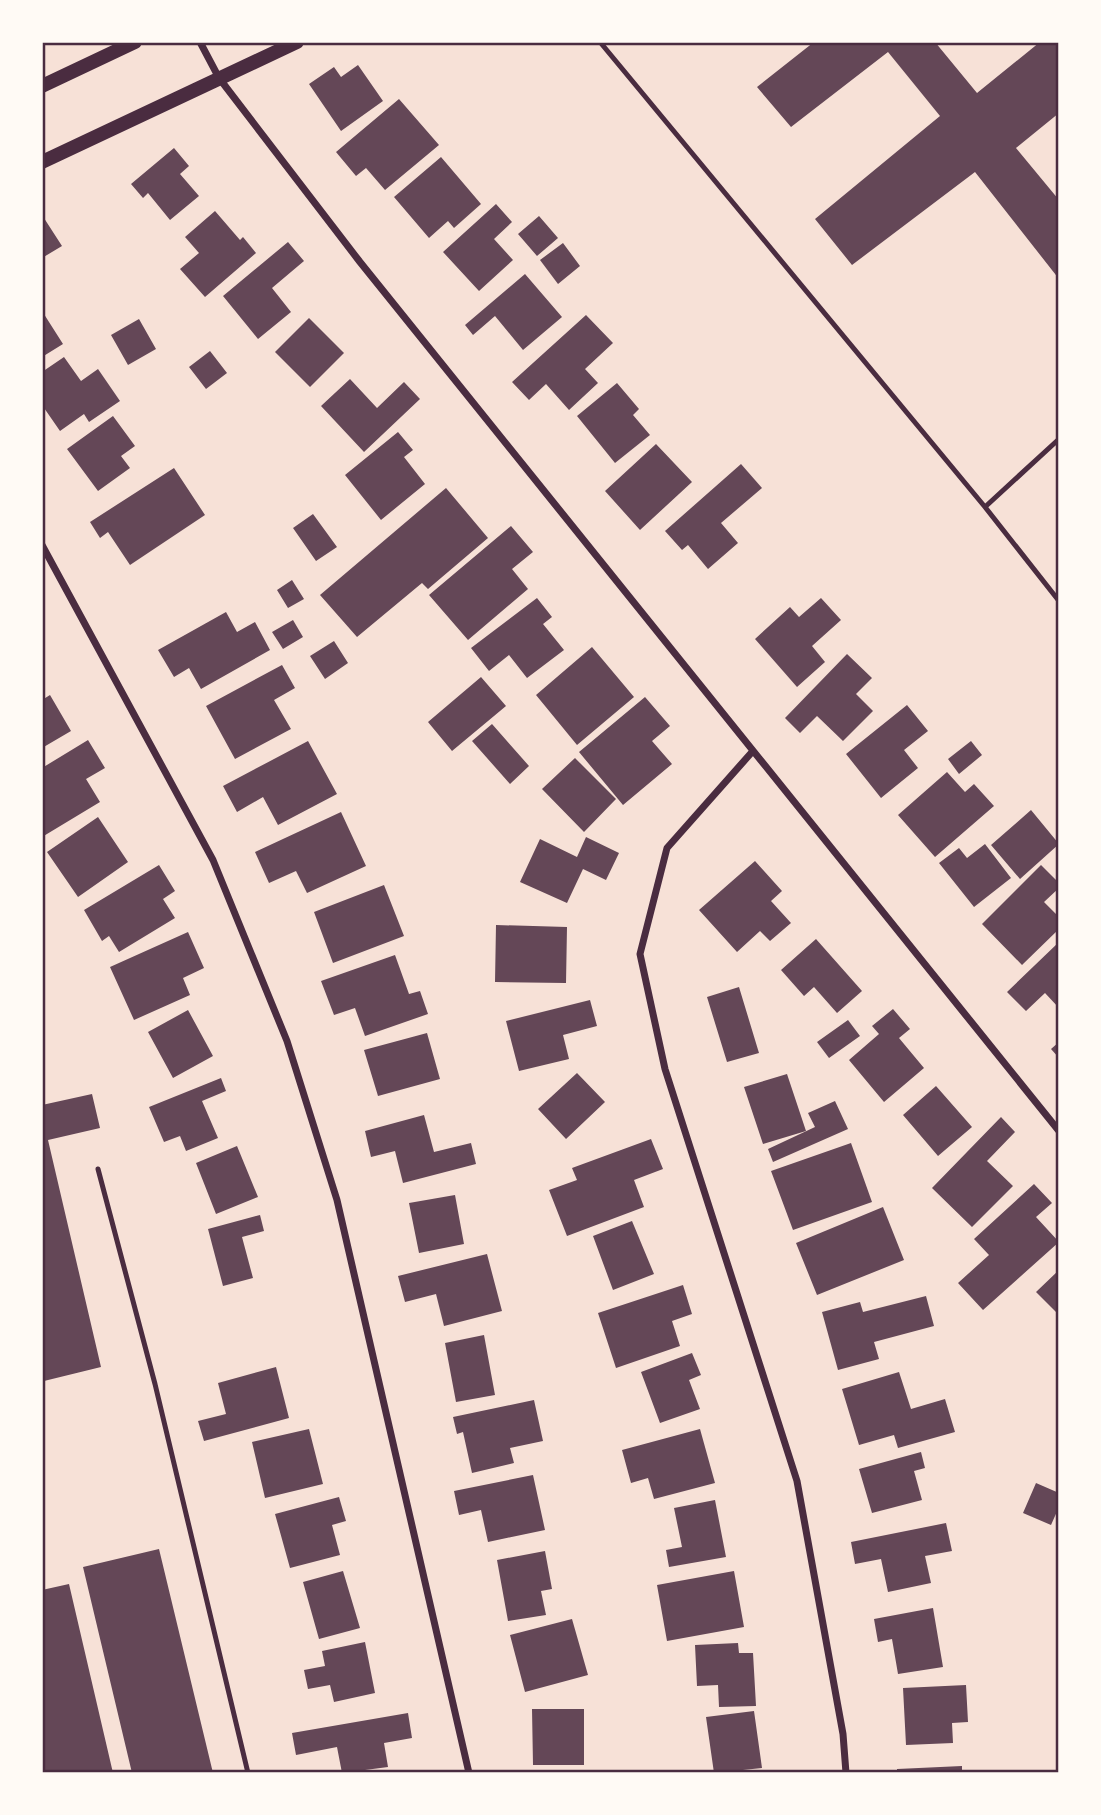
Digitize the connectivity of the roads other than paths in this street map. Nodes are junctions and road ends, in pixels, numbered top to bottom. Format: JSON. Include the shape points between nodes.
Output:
{"nodes":[{"id":1,"x":135,"y":42,"type":"edge"},
{"id":2,"x":200,"y":42,"type":"edge"},
{"id":3,"x":297,"y":42,"type":"edge"},
{"id":4,"x":600,"y":42,"type":"edge"},
{"id":5,"x":219,"y":78,"type":"junction"},
{"id":6,"x":42,"y":86,"type":"edge"},
{"id":7,"x":42,"y":162,"type":"edge"},
{"id":8,"x":1059,"y":439,"type":"edge"},
{"id":9,"x":985,"y":507,"type":"junction"},
{"id":10,"x":42,"y":545,"type":"edge"},
{"id":11,"x":1059,"y":601,"type":"edge"},
{"id":12,"x":752,"y":752,"type":"junction"},
{"id":13,"x":1059,"y":1131,"type":"edge"},
{"id":14,"x":98,"y":1169,"type":"dead end"},
{"id":15,"x":248,"y":1773,"type":"edge"},
{"id":16,"x":469,"y":1773,"type":"edge"},
{"id":17,"x":846,"y":1773,"type":"edge"}],
"edges":[{"from":1,"to":6,"type":"main road"},
{"from":2,"to":5,"type":"street"},
{"from":3,"to":5,"type":"main road"},
{"from":4,"to":9,"type":"lane"},
{"from":5,"to":7,"type":"main road"},
{"from":5,"to":12,"type":"street","via":[[360,262]]},
{"from":8,"to":9,"type":"lane"},
{"from":9,"to":11,"type":"lane"},
{"from":10,"to":16,"type":"street","via":[[213,860],[287,1041],[337,1200]]},
{"from":12,"to":13,"type":"street"},
{"from":12,"to":17,"type":"street","via":[[667,848],[640,954],[665,1069],[797,1481]]},
{"from":14,"to":15,"type":"lane"}]}
